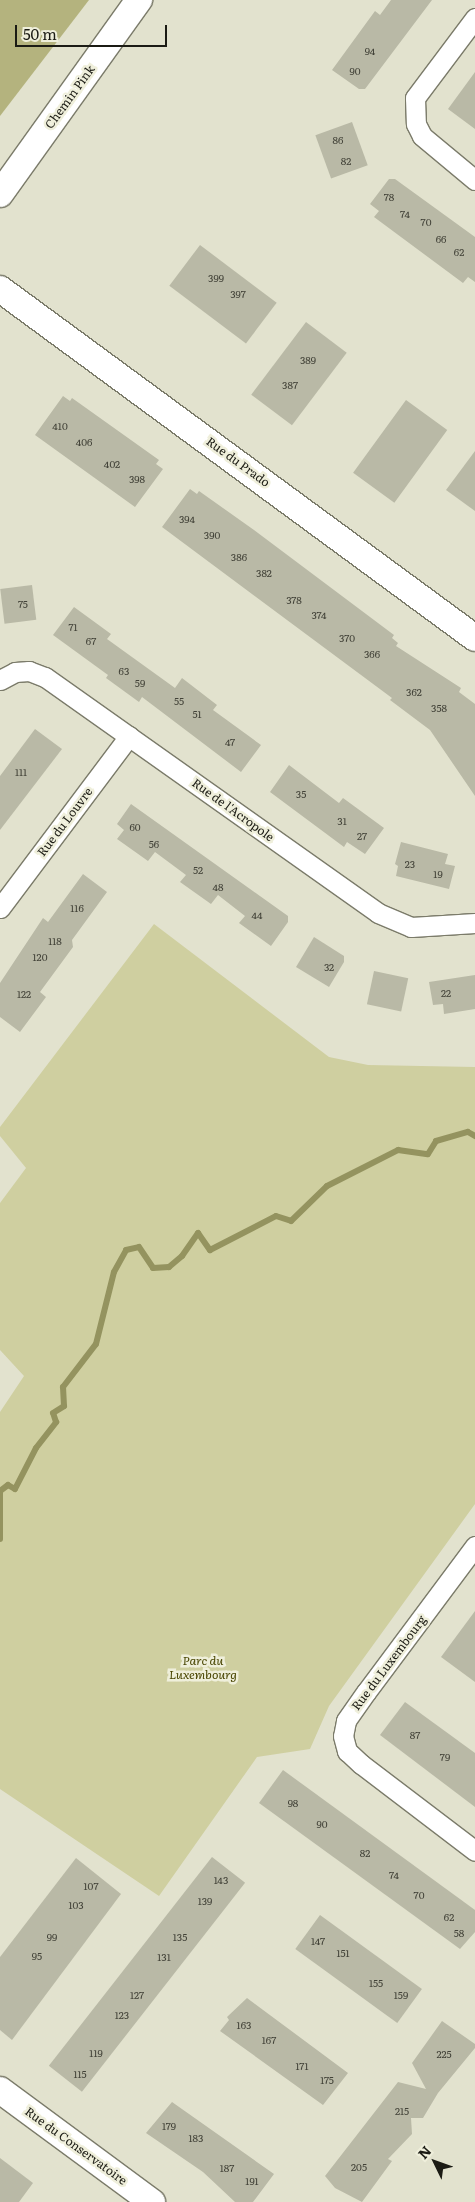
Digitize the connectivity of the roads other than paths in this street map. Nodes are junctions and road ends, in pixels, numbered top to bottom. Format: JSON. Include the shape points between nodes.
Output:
{"nodes":[{"id":1,"x":140,"y":0,"type":"edge"},
{"id":2,"x":475,"y":18,"type":"edge"},
{"id":3,"x":475,"y":180,"type":"edge"},
{"id":4,"x":0,"y":194,"type":"edge"},
{"id":5,"x":0,"y":289,"type":"edge"},
{"id":6,"x":475,"y":638,"type":"edge"},
{"id":7,"x":0,"y":680,"type":"edge"},
{"id":8,"x":129,"y":736,"type":"junction"},
{"id":9,"x":0,"y":908,"type":"edge"},
{"id":10,"x":475,"y":923,"type":"edge"},
{"id":11,"x":475,"y":1546,"type":"edge"},
{"id":12,"x":468,"y":1569,"type":"edge"},
{"id":13,"x":475,"y":1851,"type":"edge"},
{"id":14,"x":0,"y":2090,"type":"edge"},
{"id":15,"x":152,"y":2202,"type":"edge"}],
"edges":[{"from":1,"to":4,"type":"street","name":"Chemin Pink"},
{"from":2,"to":3,"type":"street","via":[[416,98],[416,124],[422,136]]},
{"from":5,"to":6,"type":"street","name":"Rue du Prado"},
{"from":7,"to":8,"type":"street","name":"Rue de l'Acropole","via":[[15,672],[28,671],[45,676]]},
{"from":8,"to":9,"type":"street","name":"Rue du Louvre"},
{"from":8,"to":10,"type":"street","name":"Rue de l'Acropole","via":[[378,913],[412,927]]},
{"from":11,"to":12,"type":"street","name":"Rue du Luxembourg"},
{"from":12,"to":13,"type":"street","name":"Rue du Luxembourg","via":[[366,1692],[346,1721],[343,1736],[347,1751],[360,1764]]},
{"from":14,"to":15,"type":"street","name":"Rue du Conservatoire"}]}
